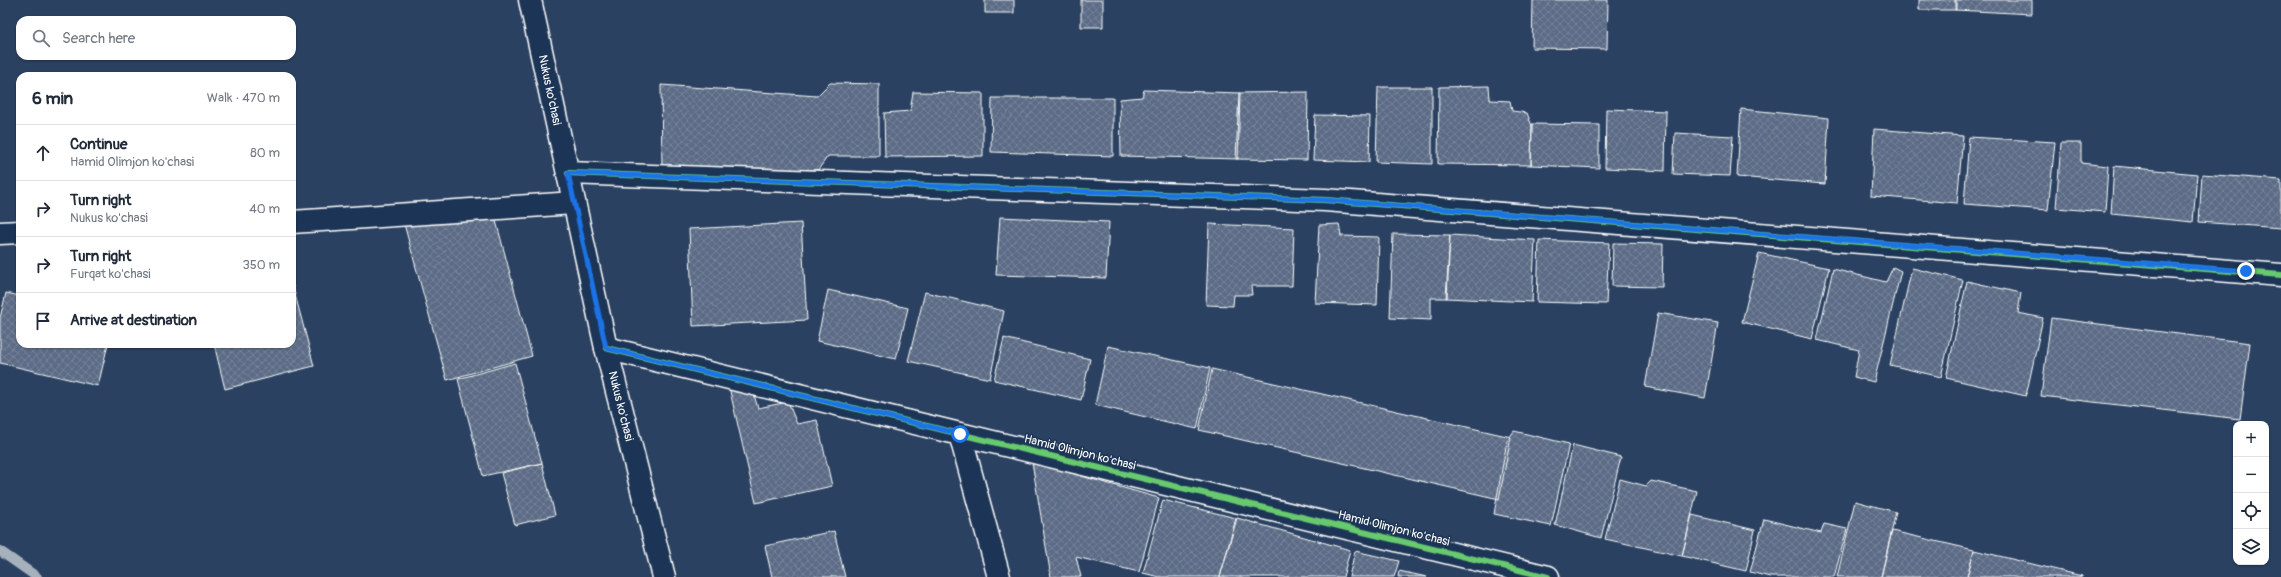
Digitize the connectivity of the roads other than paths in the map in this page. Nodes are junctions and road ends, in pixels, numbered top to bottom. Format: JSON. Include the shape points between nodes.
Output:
{"nodes":[{"id":1,"x":530,"y":0,"type":"edge"},
{"id":2,"x":568,"y":173,"type":"junction"},
{"id":3,"x":574,"y":203,"type":"junction"},
{"id":4,"x":296,"y":222,"type":"edge"},
{"id":5,"x":16,"y":232,"type":"edge"},
{"id":6,"x":0,"y":233,"type":"edge"},
{"id":7,"x":2281,"y":275,"type":"edge"},
{"id":8,"x":606,"y":348,"type":"junction"},
{"id":9,"x":960,"y":434,"type":"junction"},
{"id":10,"x":664,"y":577,"type":"edge"},
{"id":11,"x":999,"y":577,"type":"edge"},
{"id":12,"x":1548,"y":577,"type":"edge"}],
"edges":[{"from":1,"to":2,"type":"street","name":"Nukus ko'chasi"},
{"from":2,"to":3,"type":"street","name":"Nukus ko'chasi"},
{"from":2,"to":7,"type":"street","via":[[1325,200]]},
{"from":3,"to":4,"type":"street"},
{"from":3,"to":8,"type":"street","name":"Nukus ko'chasi"},
{"from":5,"to":6,"type":"street"},
{"from":8,"to":9,"type":"street","name":"Hamid Olimjon ko'chasi"},
{"from":8,"to":10,"type":"street","name":"Nukus ko'chasi"},
{"from":9,"to":11,"type":"street"},
{"from":9,"to":12,"type":"street","name":"Hamid Olimjon ko'chasi"}]}
